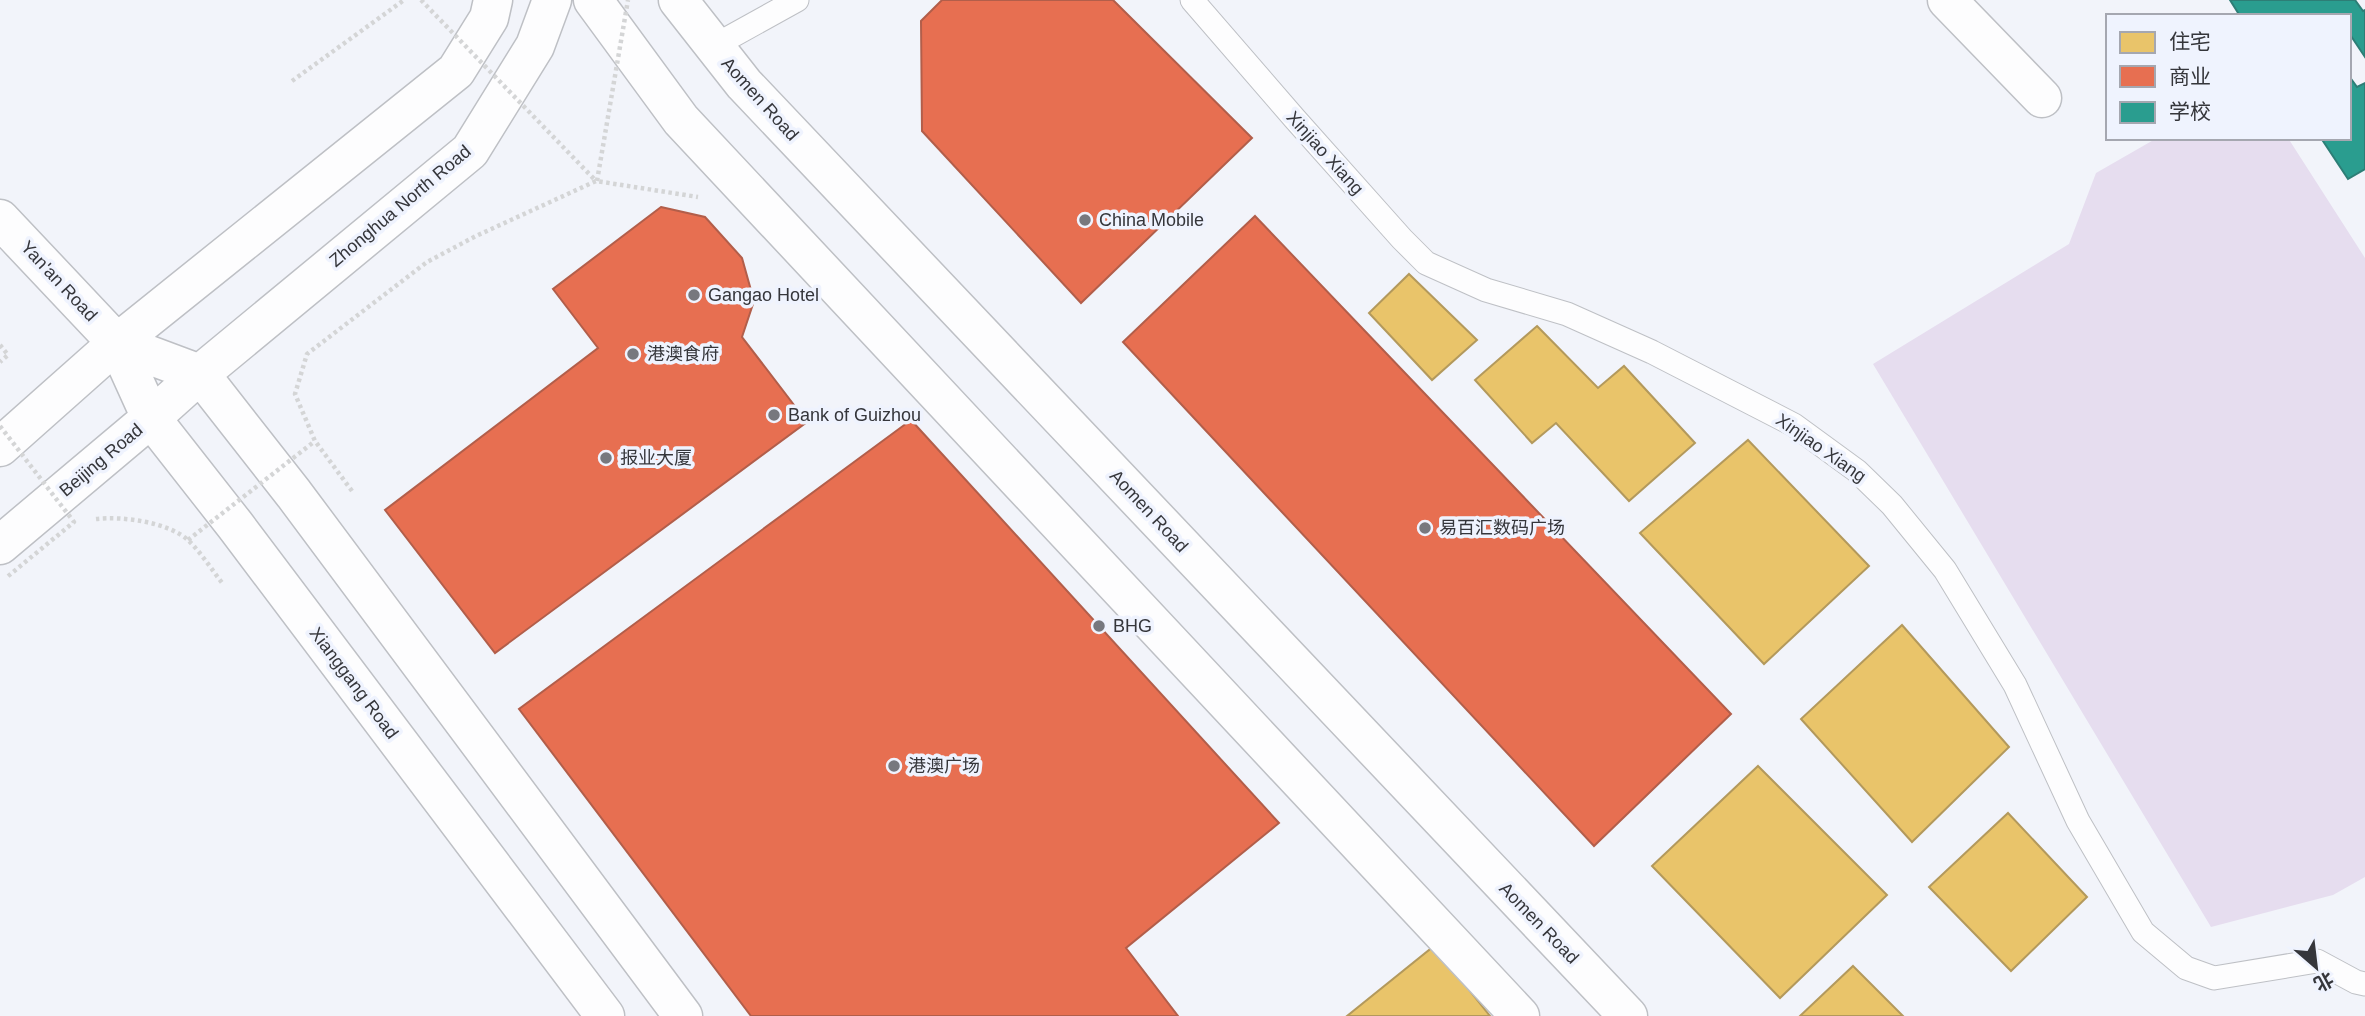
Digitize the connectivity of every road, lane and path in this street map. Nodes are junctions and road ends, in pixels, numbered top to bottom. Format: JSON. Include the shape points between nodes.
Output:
{"nodes":[{"id":1,"x":404,"y":0,"type":"edge"},
{"id":2,"x":421,"y":0,"type":"edge"},
{"id":3,"x":493,"y":0,"type":"edge"},
{"id":4,"x":552,"y":0,"type":"edge"},
{"id":5,"x":593,"y":0,"type":"edge"},
{"id":6,"x":628,"y":0,"type":"edge"},
{"id":7,"x":678,"y":0,"type":"edge"},
{"id":8,"x":797,"y":0,"type":"edge"},
{"id":9,"x":1192,"y":0,"type":"edge"},
{"id":10,"x":1947,"y":0,"type":"edge"},
{"id":11,"x":714,"y":46,"type":"junction"},
{"id":12,"x":292,"y":81,"type":"dead end"},
{"id":13,"x":2042,"y":98,"type":"dead end"},
{"id":14,"x":596,"y":181,"type":"junction"},
{"id":15,"x":702,"y":198,"type":"dead end"},
{"id":16,"x":0,"y":219,"type":"edge"},
{"id":17,"x":117,"y":343,"type":"junction"},
{"id":18,"x":0,"y":345,"type":"edge"},
{"id":19,"x":0,"y":362,"type":"edge"},
{"id":20,"x":200,"y":374,"type":"junction"},
{"id":21,"x":151,"y":418,"type":"junction"},
{"id":22,"x":0,"y":426,"type":"edge"},
{"id":23,"x":315,"y":441,"type":"junction"},
{"id":24,"x":0,"y":447,"type":"edge"},
{"id":25,"x":352,"y":491,"type":"dead end"},
{"id":26,"x":74,"y":522,"type":"junction"},
{"id":27,"x":188,"y":540,"type":"junction"},
{"id":28,"x":3,"y":561,"type":"edge"},
{"id":29,"x":223,"y":584,"type":"dead end"},
{"id":30,"x":2365,"y":984,"type":"edge"},
{"id":31,"x":605,"y":1016,"type":"edge"},
{"id":32,"x":683,"y":1016,"type":"edge"},
{"id":33,"x":1520,"y":1016,"type":"edge"},
{"id":34,"x":1628,"y":1016,"type":"edge"}],
"edges":[{"from":1,"to":12,"type":"path"},
{"from":2,"to":14,"type":"path","bridge":true},
{"from":3,"to":17,"type":"main road","via":[[489,18],[456,71]]},
{"from":4,"to":20,"type":"main road","name":"Zhonghua North Road","via":[[535,46],[470,151]]},
{"from":5,"to":33,"type":"main road","via":[[681,120]]},
{"from":6,"to":14,"type":"path","bridge":true},
{"from":7,"to":11,"type":"main road","name":"Aomen Road"},
{"from":8,"to":11,"type":"lane"},
{"from":9,"to":30,"type":"lane","name":"Xinjiao Xiang","via":[[1426,263],[1486,290],[1567,314],[1794,425],[1857,471],[1892,505],[1945,570],[2015,685],[2078,821],[2143,932],[2186,968],[2214,978],[2317,961]]},
{"from":10,"to":13,"type":"main road"},
{"from":11,"to":34,"type":"main road","name":"Aomen Road","via":[[744,84]]},
{"from":14,"to":15,"type":"path"},
{"from":14,"to":23,"type":"path","via":[[426,262],[307,354],[295,394]]},
{"from":16,"to":17,"type":"main road","name":"Yan'an Road"},
{"from":17,"to":20,"type":"main road"},
{"from":17,"to":21,"type":"main road","name":"Xianggang Road"},
{"from":17,"to":24,"type":"main road"},
{"from":18,"to":19,"type":"path","via":[[8,355]]},
{"from":20,"to":21,"type":"main road","name":"Beijing Road"},
{"from":20,"to":32,"type":"main road"},
{"from":21,"to":28,"type":"main road","name":"Beijing Road"},
{"from":21,"to":31,"type":"main road","name":"Xianggang Road"},
{"from":22,"to":26,"type":"path","bridge":true},
{"from":23,"to":25,"type":"path"},
{"from":23,"to":27,"type":"path","bridge":true},
{"from":26,"to":27,"type":"path","via":[[114,517],[160,525]]},
{"from":26,"to":28,"type":"path","bridge":true},
{"from":27,"to":29,"type":"path"}]}
